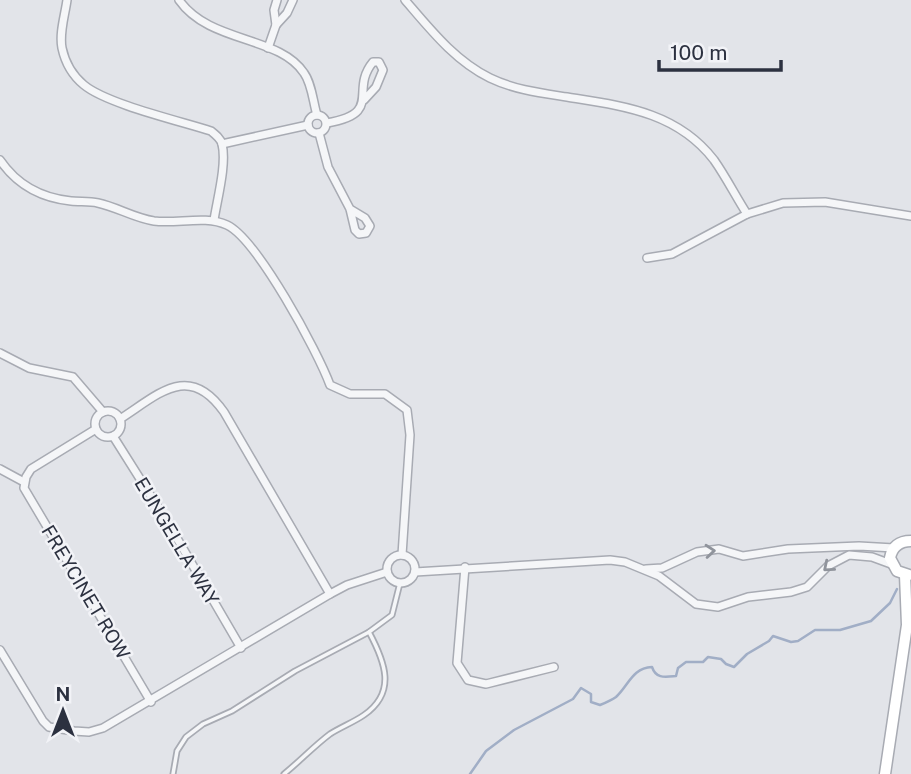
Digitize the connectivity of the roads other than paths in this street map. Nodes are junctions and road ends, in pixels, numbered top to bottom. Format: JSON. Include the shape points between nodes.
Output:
{"nodes":[{"id":1,"x":67,"y":0,"type":"edge"},
{"id":2,"x":277,"y":0,"type":"edge"},
{"id":3,"x":293,"y":0,"type":"edge"},
{"id":4,"x":405,"y":0,"type":"edge"},
{"id":5,"x":180,"y":1,"type":"edge"},
{"id":6,"x":276,"y":24,"type":"junction"},
{"id":7,"x":268,"y":48,"type":"junction"},
{"id":8,"x":364,"y":100,"type":"junction"},
{"id":9,"x":317,"y":115,"type":"junction"},
{"id":10,"x":327,"y":123,"type":"junction"},
{"id":11,"x":308,"y":125,"type":"junction"},
{"id":12,"x":319,"y":133,"type":"junction"},
{"id":13,"x":222,"y":144,"type":"junction"},
{"id":14,"x":0,"y":160,"type":"edge"},
{"id":15,"x":350,"y":209,"type":"dead end"},
{"id":16,"x":747,"y":215,"type":"junction"},
{"id":17,"x":911,"y":216,"type":"edge"},
{"id":18,"x":214,"y":220,"type":"junction"},
{"id":19,"x":647,"y":258,"type":"dead end"},
{"id":20,"x":0,"y":353,"type":"edge"},
{"id":21,"x":103,"y":412,"type":"junction"},
{"id":22,"x":120,"y":419,"type":"junction"},
{"id":23,"x":96,"y":429,"type":"junction"},
{"id":24,"x":113,"y":436,"type":"junction"},
{"id":25,"x":0,"y":469,"type":"edge"},
{"id":26,"x":24,"y":482,"type":"junction"},
{"id":27,"x":911,"y":541,"type":"edge"},
{"id":28,"x":894,"y":548,"type":"junction"},
{"id":29,"x":402,"y":555,"type":"junction"},
{"id":30,"x":891,"y":564,"type":"junction"},
{"id":31,"x":465,"y":567,"type":"junction"},
{"id":32,"x":645,"y":569,"type":"junction"},
{"id":33,"x":387,"y":572,"type":"junction"},
{"id":34,"x":415,"y":572,"type":"junction"},
{"id":35,"x":908,"y":575,"type":"edge"},
{"id":36,"x":400,"y":583,"type":"junction"},
{"id":37,"x":330,"y":594,"type":"junction"},
{"id":38,"x":369,"y":632,"type":"junction"},
{"id":39,"x":241,"y":648,"type":"junction"},
{"id":40,"x":0,"y":650,"type":"edge"},
{"id":41,"x":554,"y":667,"type":"dead end"},
{"id":42,"x":151,"y":702,"type":"junction"},
{"id":43,"x":173,"y":774,"type":"edge"},
{"id":44,"x":284,"y":774,"type":"edge"},
{"id":45,"x":884,"y":774,"type":"edge"}],
"edges":[{"from":1,"to":13,"type":"street","via":[[62,47],[66,61],[85,86],[211,131]]},
{"from":2,"to":6,"type":"street"},
{"from":3,"to":6,"type":"street"},
{"from":4,"to":16,"type":"street","via":[[463,62],[488,77],[520,89],[643,111],[677,126],[715,161]]},
{"from":5,"to":7,"type":"street","via":[[215,29]]},
{"from":6,"to":7,"type":"street"},
{"from":7,"to":9,"type":"street","via":[[289,58],[304,73]]},
{"from":8,"to":8,"type":"street","via":[[364,77],[371,63],[379,62],[383,66],[379,80]]},
{"from":8,"to":10,"type":"street","via":[[353,115]]},
{"from":9,"to":10,"type":"street"},
{"from":9,"to":11,"type":"street"},
{"from":10,"to":12,"type":"street"},
{"from":11,"to":12,"type":"street"},
{"from":11,"to":13,"type":"street"},
{"from":12,"to":15,"type":"street","via":[[328,167]]},
{"from":13,"to":18,"type":"street"},
{"from":14,"to":18,"type":"street","via":[[22,183],[54,198],[97,203],[154,221]]},
{"from":16,"to":17,"type":"street","via":[[803,201]]},
{"from":16,"to":19,"type":"street","via":[[672,254]]},
{"from":18,"to":29,"type":"street","via":[[241,234],[256,253],[313,345],[330,385],[350,394],[385,394],[407,410],[410,435]]},
{"from":20,"to":21,"type":"street","via":[[29,368],[73,377]]},
{"from":21,"to":22,"type":"street","via":[[113,412]]},
{"from":21,"to":23,"type":"street","via":[[96,419]]},
{"from":22,"to":24,"type":"street","via":[[121,428]]},
{"from":22,"to":37,"type":"street","via":[[174,386],[191,385],[207,392],[224,412]]},
{"from":23,"to":24,"type":"street","via":[[103,436]]},
{"from":23,"to":26,"type":"street","via":[[32,469]]},
{"from":24,"to":39,"type":"street","name":"EUNGELLA WAY"},
{"from":25,"to":26,"type":"street"},
{"from":26,"to":42,"type":"street","name":"FREYCINET ROW","via":[[28,496]]},
{"from":27,"to":28,"type":"street"},
{"from":28,"to":30,"type":"street"},
{"from":32,"to":28,"type":"street","one_way":true,"via":[[719,549],[743,556],[788,549]]},
{"from":29,"to":33,"type":"street","via":[[391,560]]},
{"from":29,"to":34,"type":"street","via":[[411,559]]},
{"from":30,"to":32,"type":"street","one_way":true,"via":[[872,556],[849,555],[828,566],[807,587],[718,607],[696,604]]},
{"from":30,"to":35,"type":"street"},
{"from":31,"to":32,"type":"street","via":[[610,560]]},
{"from":31,"to":34,"type":"street"},
{"from":31,"to":41,"type":"street","via":[[457,663],[468,680],[486,684]]},
{"from":33,"to":36,"type":"street"},
{"from":33,"to":37,"type":"street"},
{"from":34,"to":36,"type":"street","via":[[408,582]]},
{"from":35,"to":45,"type":"street","via":[[908,625]]},
{"from":36,"to":38,"type":"lane","via":[[392,615]]},
{"from":37,"to":39,"type":"street"},
{"from":38,"to":43,"type":"lane","via":[[203,724],[177,751]]},
{"from":38,"to":44,"type":"lane","via":[[383,658],[385,687],[379,702],[313,747]]},
{"from":39,"to":42,"type":"street"},
{"from":40,"to":42,"type":"street","via":[[49,727],[89,732]]}]}
